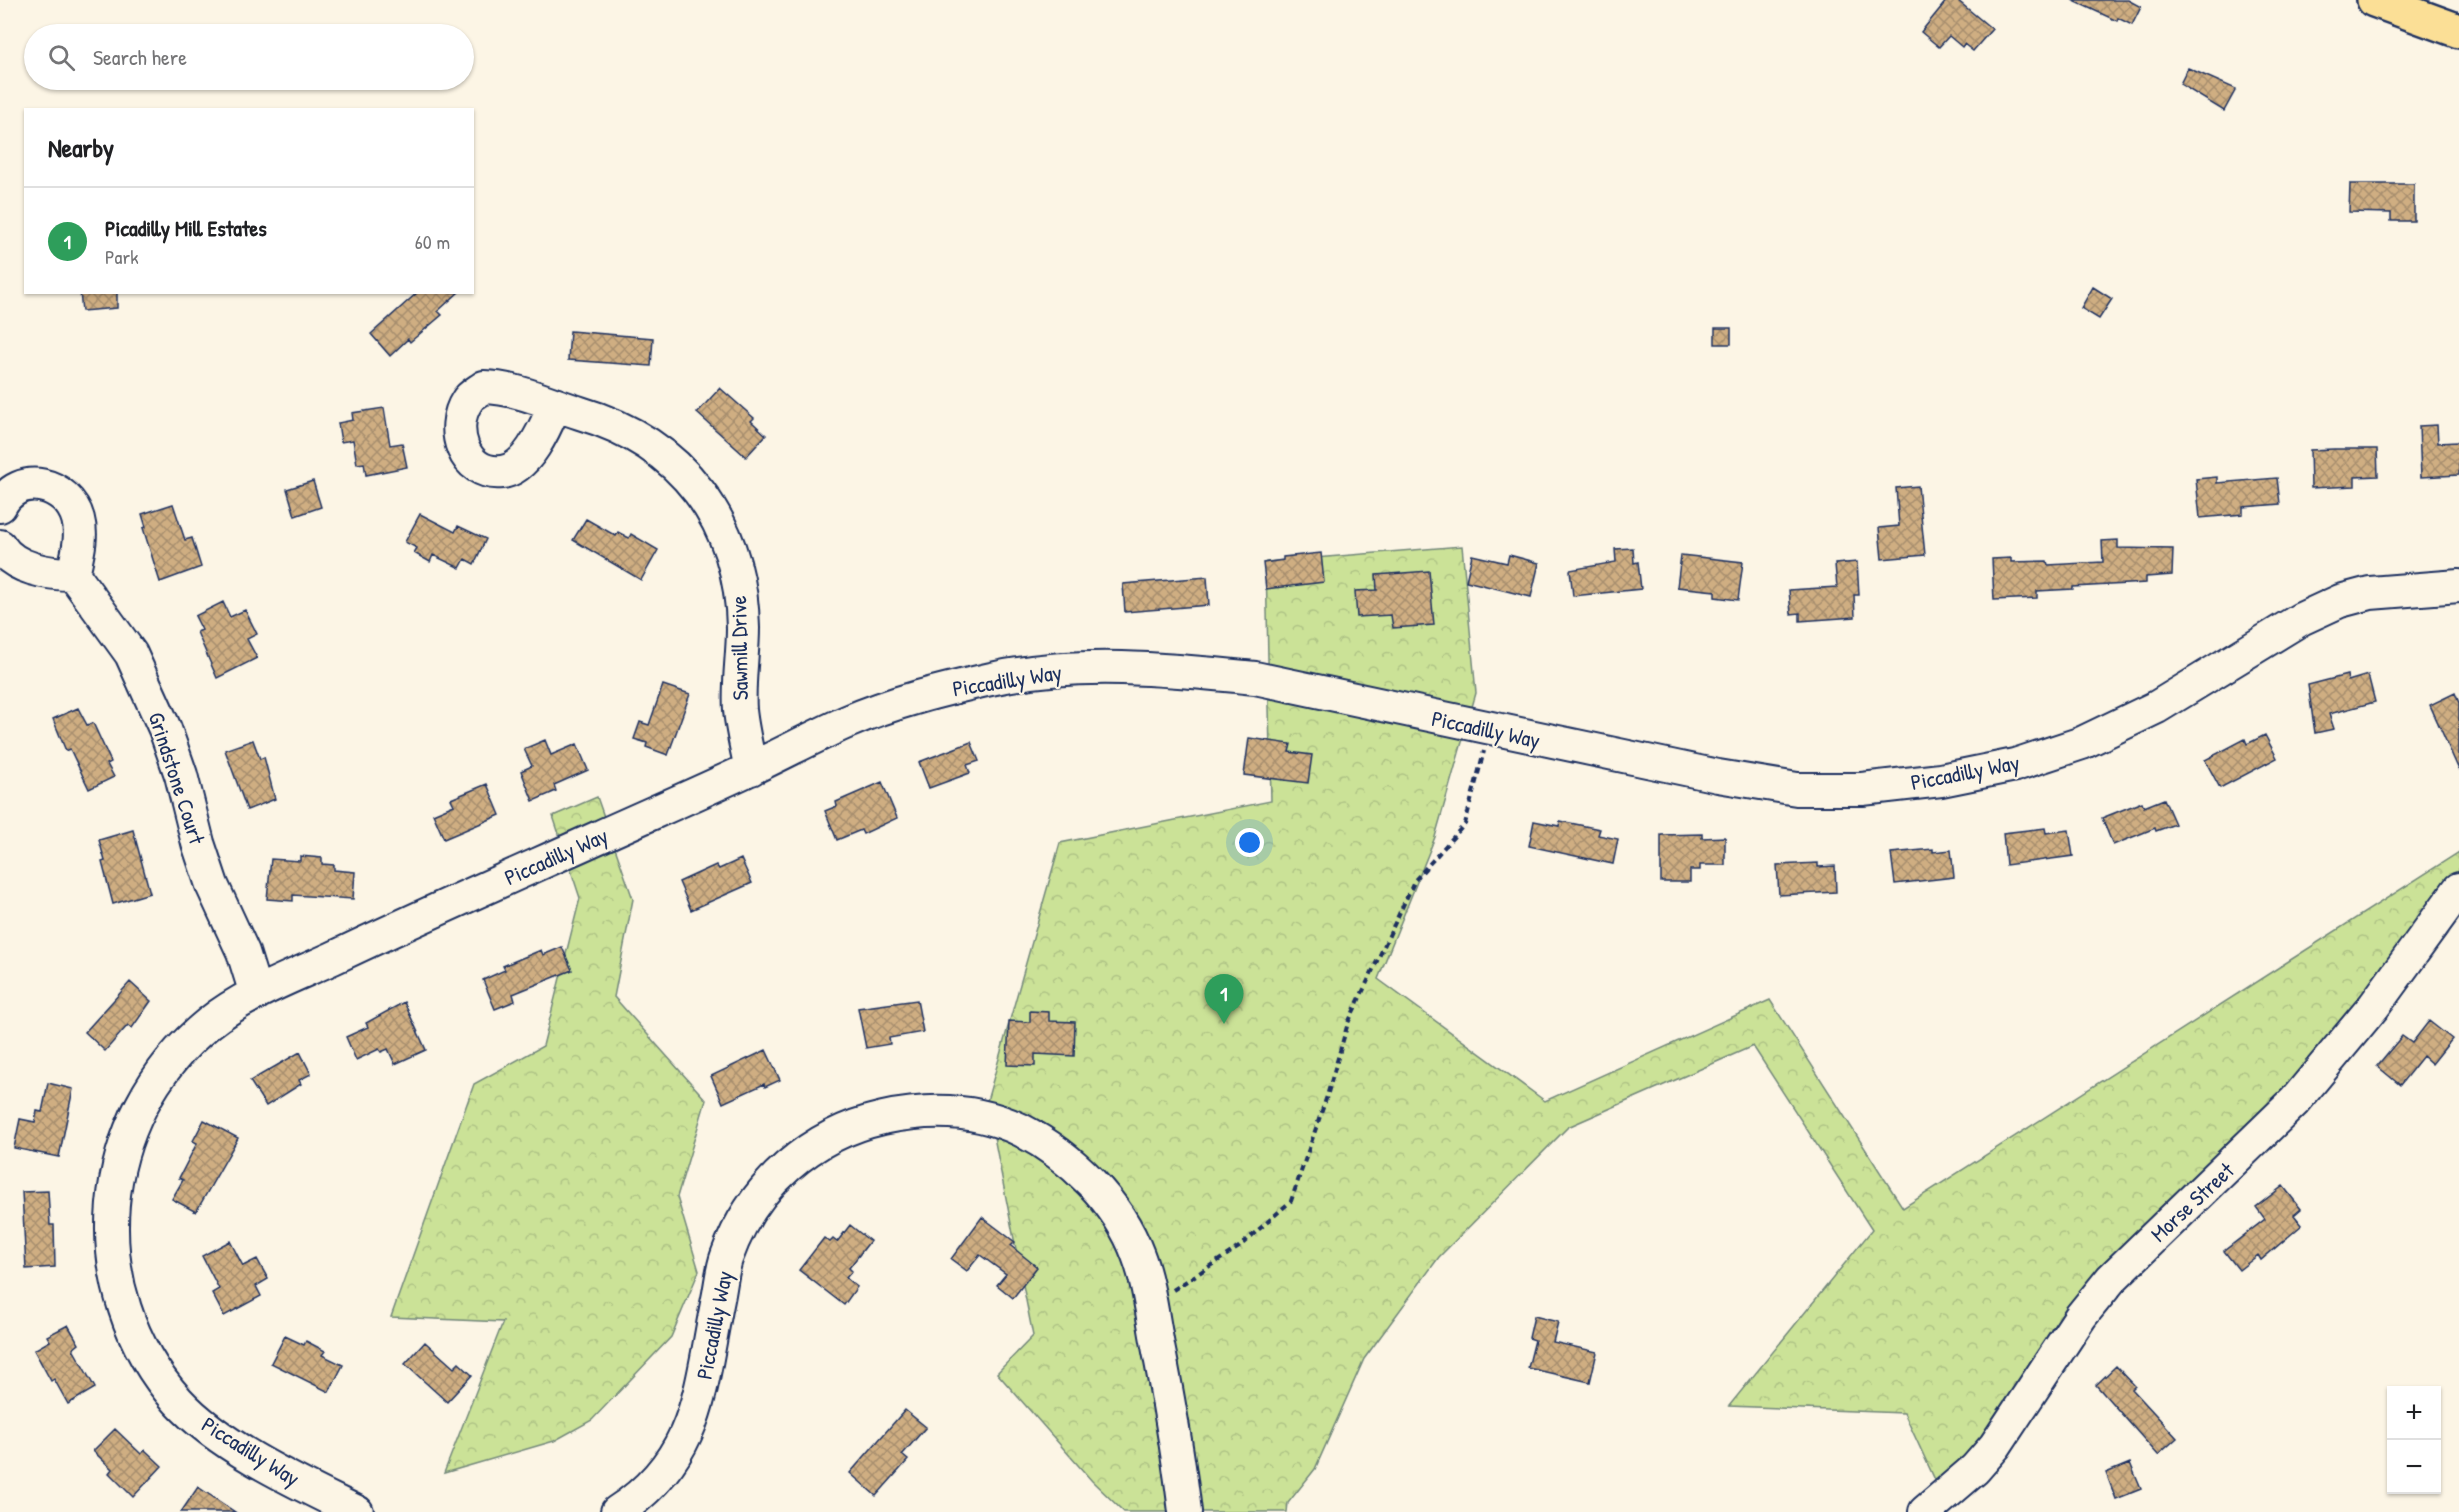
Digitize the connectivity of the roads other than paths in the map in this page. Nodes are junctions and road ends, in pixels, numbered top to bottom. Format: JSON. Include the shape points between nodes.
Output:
{"nodes":[{"id":1,"x":2374,"y":0,"type":"edge"},
{"id":2,"x":2459,"y":31,"type":"edge"},
{"id":3,"x":555,"y":405,"type":"dead end"},
{"id":4,"x":0,"y":506,"type":"edge"},
{"id":5,"x":0,"y":546,"type":"edge"},
{"id":6,"x":73,"y":574,"type":"junction"},
{"id":7,"x":2459,"y":586,"type":"edge"},
{"id":8,"x":751,"y":769,"type":"junction"},
{"id":9,"x":2459,"y":889,"type":"edge"},
{"id":10,"x":256,"y":994,"type":"junction"},
{"id":11,"x":357,"y":1512,"type":"edge"},
{"id":12,"x":617,"y":1512,"type":"edge"},
{"id":13,"x":1185,"y":1512,"type":"edge"},
{"id":14,"x":1925,"y":1512,"type":"edge"}],
"edges":[{"from":1,"to":2,"type":"main road"},
{"from":3,"to":8,"type":"street","name":"Sawmill Drive","via":[[625,428],[685,474],[709,502],[726,538],[736,576],[743,627],[740,710]]},
{"from":4,"to":6,"type":"street","via":[[4,498],[23,486],[38,484],[54,488],[70,502],[78,520],[80,544]]},
{"from":5,"to":6,"type":"street","via":[[13,559],[30,567],[50,574]]},
{"from":6,"to":10,"type":"street","name":"Grindstone Court","via":[[131,654],[165,729],[212,885],[243,952]]},
{"from":7,"to":8,"type":"street","name":"Piccadilly Way","via":[[2370,593],[2340,601],[2301,619],[2157,707],[2082,743],[2015,765],[1941,780],[1862,789],[1797,789],[1718,776],[1255,678],[1181,671],[1063,669],[996,678],[915,698],[848,721]]},
{"from":8,"to":10,"type":"street","name":"Piccadilly Way"},
{"from":9,"to":14,"type":"street","name":"Morse Street","via":[[2374,1006],[2295,1101],[2111,1280],[2081,1316],[1995,1446],[1975,1469]]},
{"from":10,"to":11,"type":"street","name":"Piccadilly Way","via":[[210,1022],[171,1059],[147,1093],[129,1129],[114,1189],[110,1244],[123,1300],[144,1354],[177,1400],[207,1428],[245,1453]]},
{"from":12,"to":13,"type":"street","name":"Piccadilly Way","via":[[655,1480],[678,1451],[697,1411],[727,1257],[764,1188],[825,1138],[860,1123],[910,1112],[962,1112],[1009,1124],[1048,1144],[1091,1182],[1118,1217],[1138,1255],[1150,1305],[1178,1445]]}]}
